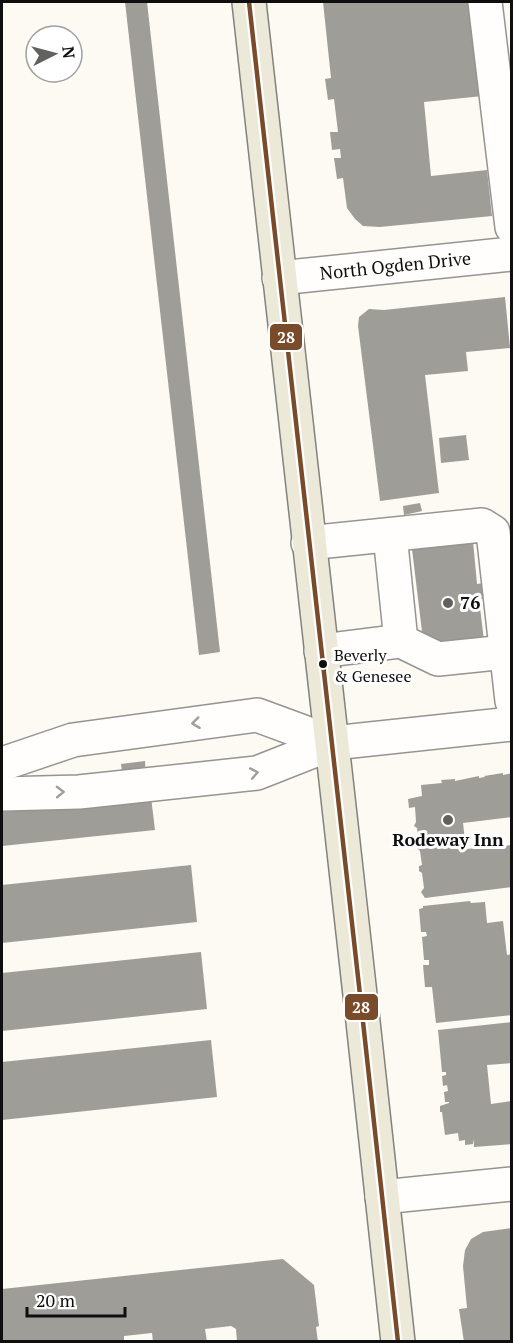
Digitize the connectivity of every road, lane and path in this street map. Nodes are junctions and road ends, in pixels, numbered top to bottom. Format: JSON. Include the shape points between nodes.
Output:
{"nodes":[{"id":1,"x":249,"y":2,"type":"edge"},
{"id":2,"x":485,"y":2,"type":"edge"},
{"id":3,"x":512,"y":227,"type":"edge"},
{"id":4,"x":512,"y":254,"type":"edge"},
{"id":5,"x":279,"y":278,"type":"junction"},
{"id":6,"x":502,"y":531,"type":"edge"},
{"id":7,"x":390,"y":535,"type":"junction"},
{"id":8,"x":308,"y":543,"type":"junction"},
{"id":9,"x":401,"y":641,"type":"junction"},
{"id":10,"x":321,"y":651,"type":"junction"},
{"id":11,"x":506,"y":652,"type":"junction"},
{"id":12,"x":512,"y":701,"type":"edge"},
{"id":13,"x":512,"y":724,"type":"edge"},
{"id":14,"x":333,"y":744,"type":"junction"},
{"id":15,"x":2,"y":764,"type":"edge"},
{"id":16,"x":2,"y":794,"type":"edge"},
{"id":17,"x":512,"y":1184,"type":"edge"},
{"id":18,"x":382,"y":1197,"type":"junction"},
{"id":19,"x":398,"y":1341,"type":"edge"}],
"edges":[{"from":1,"to":5,"type":"main road"},
{"from":2,"to":3,"type":"street"},
{"from":4,"to":5,"type":"street","name":"North Ogden Drive"},
{"from":5,"to":8,"type":"main road"},
{"from":6,"to":7,"type":"street","via":[[482,525]]},
{"from":6,"to":11,"type":"street"},
{"from":7,"to":8,"type":"street"},
{"from":7,"to":9,"type":"street"},
{"from":8,"to":10,"type":"main road"},
{"from":9,"to":10,"type":"street"},
{"from":9,"to":11,"type":"street","via":[[438,659]]},
{"from":10,"to":14,"type":"main road"},
{"from":11,"to":12,"type":"street"},
{"from":13,"to":14,"type":"street"},
{"from":14,"to":15,"type":"street","one_way":true,"via":[[257,715],[73,740]]},
{"from":16,"to":14,"type":"street","one_way":true,"via":[[79,792],[257,773]]},
{"from":14,"to":18,"type":"main road"},
{"from":17,"to":18,"type":"street"},
{"from":18,"to":19,"type":"main road"}]}
